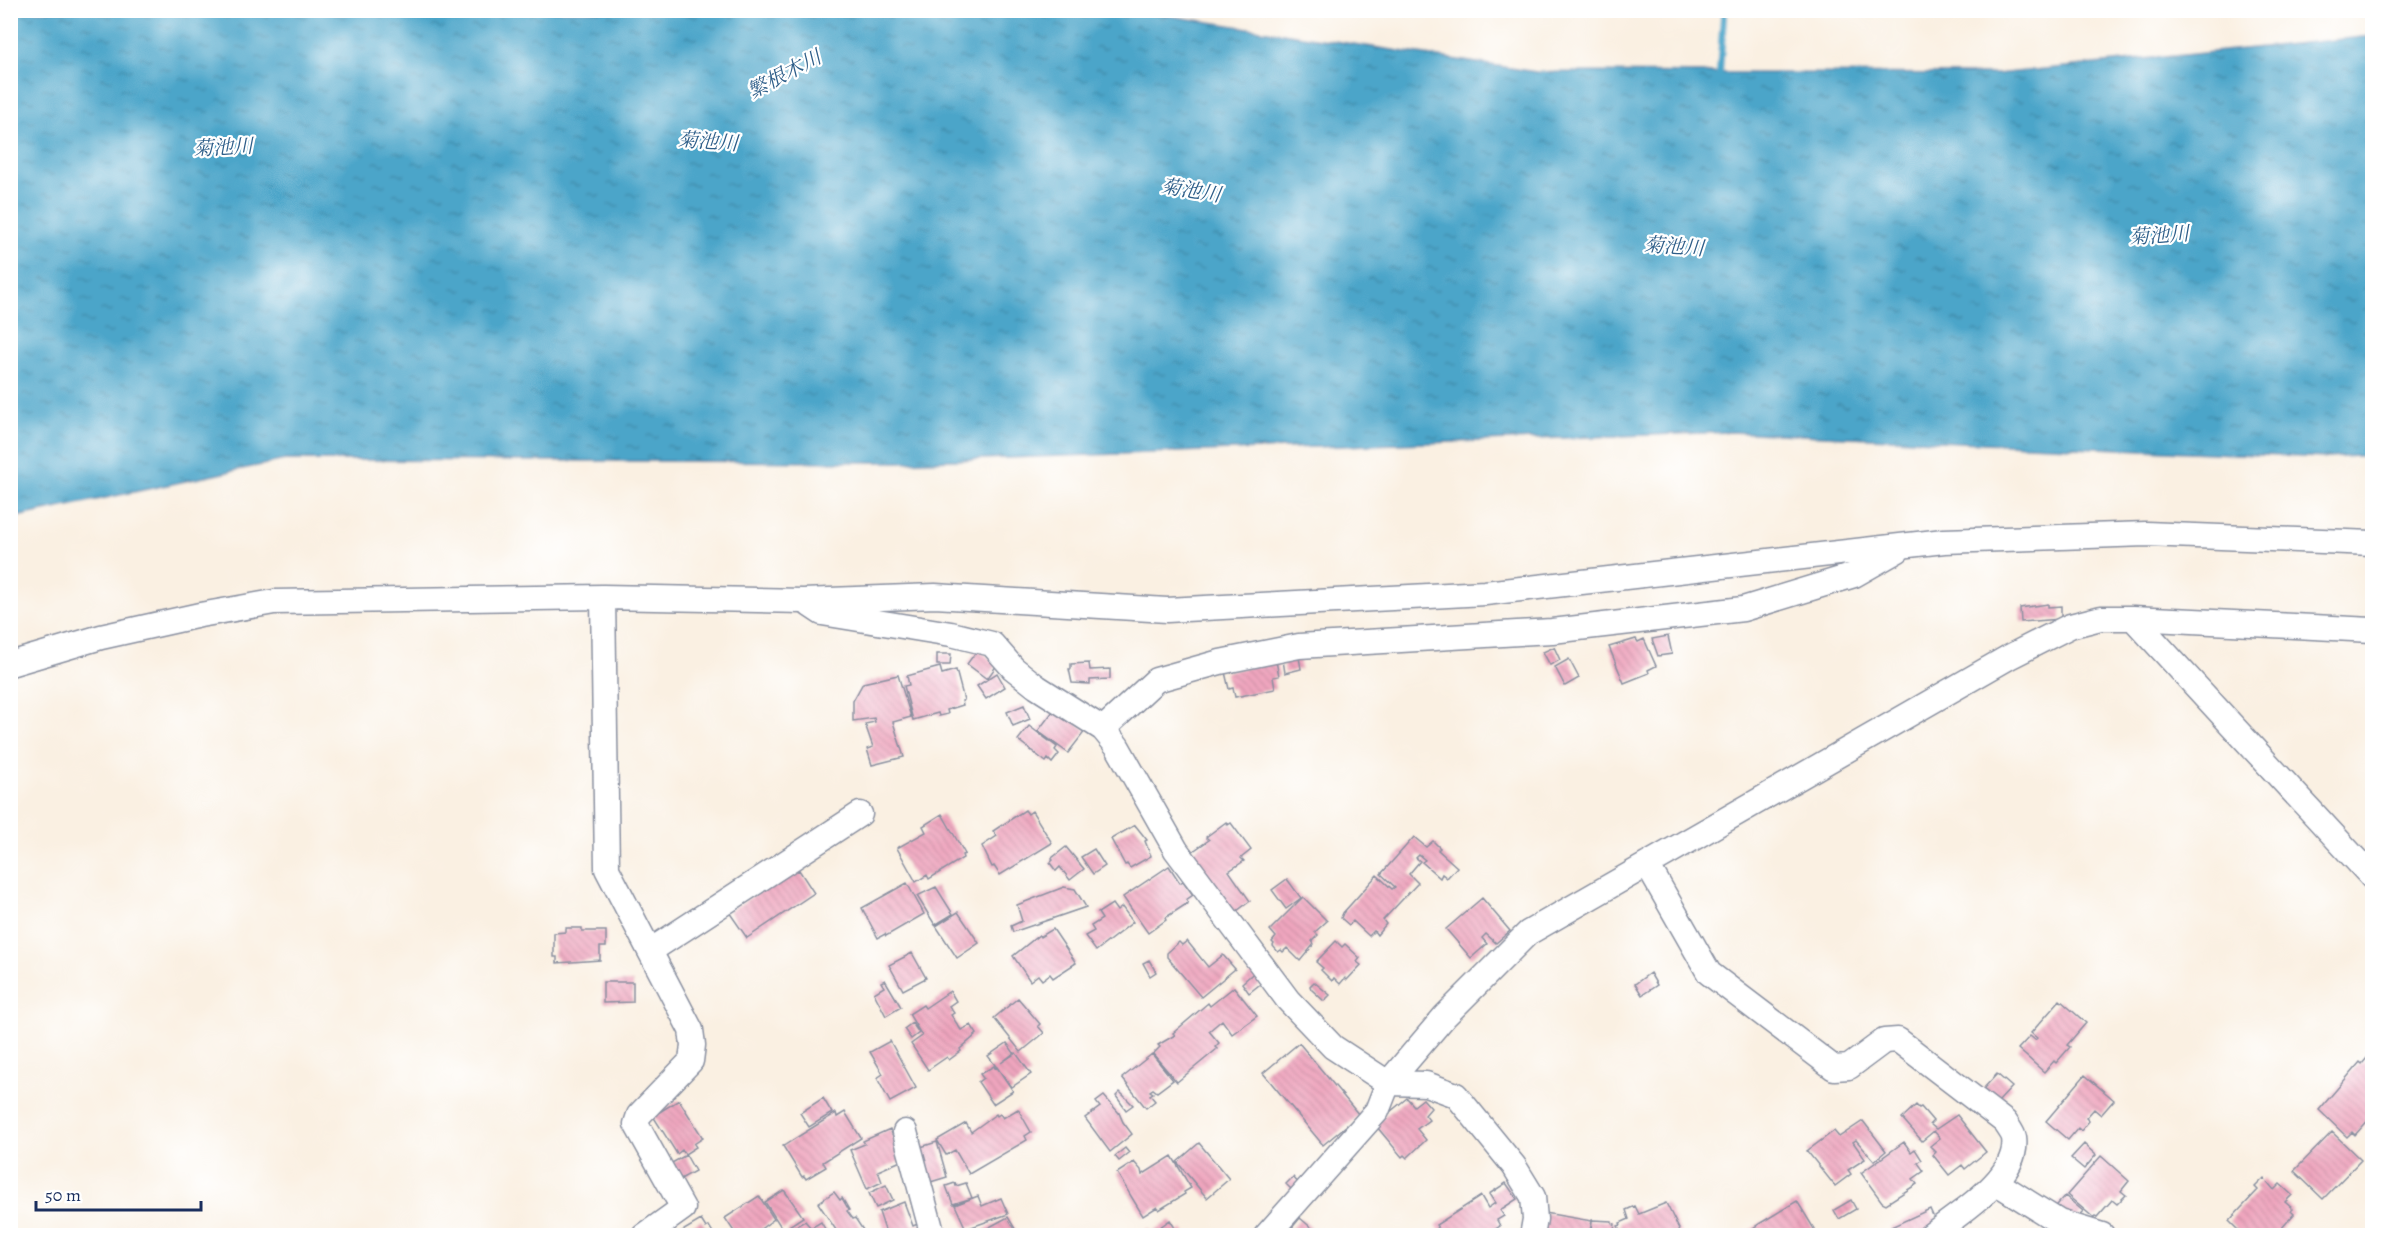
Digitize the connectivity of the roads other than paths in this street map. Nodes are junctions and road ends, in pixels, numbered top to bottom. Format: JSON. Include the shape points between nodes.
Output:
{"nodes":[{"id":1,"x":2373,"y":543,"type":"edge"},
{"id":2,"x":1907,"y":545,"type":"junction"},
{"id":3,"x":603,"y":597,"type":"junction"},
{"id":4,"x":802,"y":601,"type":"junction"},
{"id":5,"x":2133,"y":618,"type":"junction"},
{"id":6,"x":2373,"y":630,"type":"edge"},
{"id":7,"x":10,"y":664,"type":"edge"},
{"id":8,"x":1103,"y":729,"type":"junction"},
{"id":9,"x":860,"y":813,"type":"dead end"},
{"id":10,"x":1648,"y":866,"type":"junction"},
{"id":11,"x":2373,"y":877,"type":"edge"},
{"id":12,"x":650,"y":951,"type":"junction"},
{"id":13,"x":1388,"y":1083,"type":"junction"},
{"id":14,"x":905,"y":1132,"type":"dead end"},
{"id":15,"x":1997,"y":1183,"type":"junction"},
{"id":16,"x":2102,"y":1235,"type":"edge"},
{"id":17,"x":644,"y":1236,"type":"edge"},
{"id":18,"x":933,"y":1236,"type":"edge"},
{"id":19,"x":1266,"y":1236,"type":"edge"},
{"id":20,"x":1532,"y":1236,"type":"edge"},
{"id":21,"x":1930,"y":1236,"type":"edge"}],
"edges":[{"from":1,"to":2,"type":"street","via":[[2146,534]]},
{"from":2,"to":4,"type":"street","via":[[1485,593],[1167,610],[935,596]]},
{"from":2,"to":8,"type":"street","via":[[1854,574],[1743,609],[1552,631],[1299,646],[1220,662],[1156,680]]},
{"from":3,"to":4,"type":"street"},
{"from":3,"to":7,"type":"street","via":[[274,602],[101,637]]},
{"from":3,"to":12,"type":"street","via":[[607,869]]},
{"from":4,"to":8,"type":"street","via":[[822,613],[992,644],[1037,687]]},
{"from":5,"to":6,"type":"street"},
{"from":5,"to":10,"type":"street","via":[[2101,618],[2070,626],[2009,657]]},
{"from":5,"to":11,"type":"street"},
{"from":8,"to":13,"type":"street","via":[[1117,746],[1176,850],[1288,1000],[1334,1047]]},
{"from":9,"to":12,"type":"street"},
{"from":10,"to":13,"type":"street","via":[[1527,933],[1445,1016]]},
{"from":10,"to":15,"type":"street","via":[[1709,973],[1834,1068],[1849,1067],[1884,1041],[1898,1040],[2005,1122],[2014,1136],[2013,1156]]},
{"from":12,"to":17,"type":"street","via":[[691,1030],[693,1046],[691,1062],[639,1115],[636,1124],[683,1208]]},
{"from":13,"to":19,"type":"street","via":[[1377,1111]]},
{"from":13,"to":20,"type":"street","via":[[1426,1084],[1456,1095],[1515,1166],[1533,1197]]},
{"from":14,"to":18,"type":"street"},
{"from":15,"to":16,"type":"street","via":[[2059,1222]]},
{"from":15,"to":21,"type":"street"}]}
